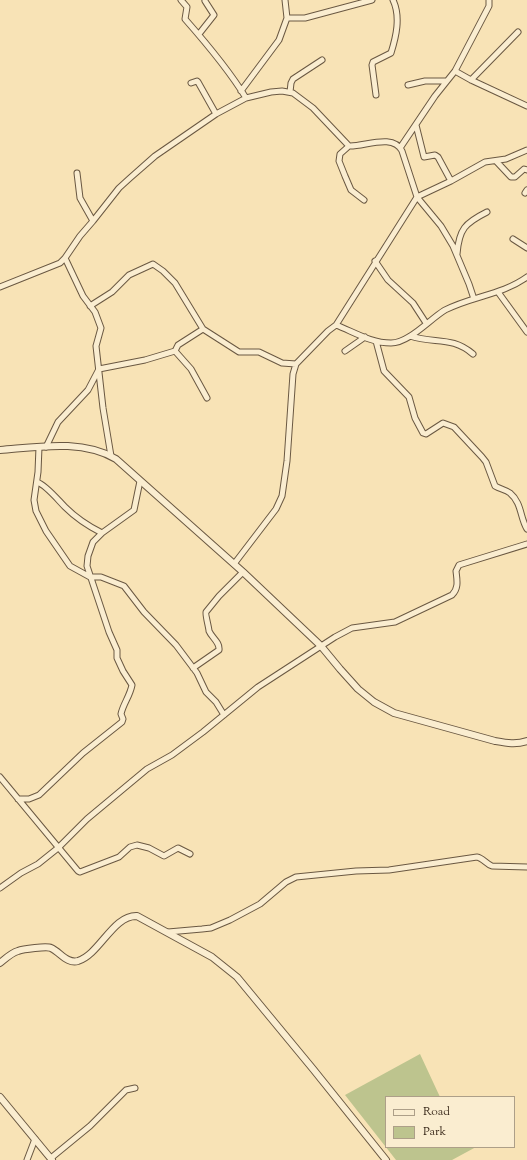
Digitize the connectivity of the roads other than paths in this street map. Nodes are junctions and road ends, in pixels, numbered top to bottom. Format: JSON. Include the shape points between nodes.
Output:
{"nodes":[{"id":1,"x":181,"y":0,"type":"edge"},
{"id":2,"x":285,"y":0,"type":"edge"},
{"id":3,"x":372,"y":0,"type":"edge"},
{"id":4,"x":393,"y":0,"type":"edge"},
{"id":5,"x":489,"y":0,"type":"edge"},
{"id":6,"x":205,"y":1,"type":"dead end"},
{"id":7,"x":287,"y":18,"type":"junction"},
{"id":8,"x":518,"y":32,"type":"dead end"},
{"id":9,"x":199,"y":34,"type":"junction"},
{"id":10,"x":322,"y":60,"type":"dead end"},
{"id":11,"x":456,"y":71,"type":"junction"},
{"id":12,"x":471,"y":80,"type":"junction"},
{"id":13,"x":446,"y":81,"type":"junction"},
{"id":14,"x":191,"y":83,"type":"dead end"},
{"id":15,"x":408,"y":85,"type":"dead end"},
{"id":16,"x":241,"y":91,"type":"junction"},
{"id":17,"x":290,"y":92,"type":"junction"},
{"id":18,"x":376,"y":95,"type":"dead end"},
{"id":19,"x":246,"y":98,"type":"junction"},
{"id":20,"x":527,"y":106,"type":"edge"},
{"id":21,"x":216,"y":114,"type":"junction"},
{"id":22,"x":416,"y":125,"type":"junction"},
{"id":23,"x":348,"y":146,"type":"junction"},
{"id":24,"x":400,"y":148,"type":"junction"},
{"id":25,"x":527,"y":150,"type":"edge"},
{"id":26,"x":496,"y":161,"type":"junction"},
{"id":27,"x":527,"y":170,"type":"edge"},
{"id":28,"x":77,"y":173,"type":"dead end"},
{"id":29,"x":451,"y":181,"type":"junction"},
{"id":30,"x":416,"y":197,"type":"junction"},
{"id":31,"x":364,"y":200,"type":"dead end"},
{"id":32,"x":487,"y":212,"type":"dead end"},
{"id":33,"x":92,"y":220,"type":"junction"},
{"id":34,"x":513,"y":239,"type":"dead end"},
{"id":35,"x":527,"y":248,"type":"edge"},
{"id":36,"x":457,"y":255,"type":"junction"},
{"id":37,"x":65,"y":258,"type":"junction"},
{"id":38,"x":375,"y":261,"type":"junction"},
{"id":39,"x":527,"y":277,"type":"edge"},
{"id":40,"x":0,"y":287,"type":"edge"},
{"id":41,"x":498,"y":292,"type":"junction"},
{"id":42,"x":474,"y":299,"type":"junction"},
{"id":43,"x":90,"y":306,"type":"junction"},
{"id":44,"x":426,"y":323,"type":"junction"},
{"id":45,"x":336,"y":325,"type":"junction"},
{"id":46,"x":203,"y":329,"type":"junction"},
{"id":47,"x":527,"y":332,"type":"edge"},
{"id":48,"x":410,"y":336,"type":"junction"},
{"id":49,"x":365,"y":337,"type":"junction"},
{"id":50,"x":376,"y":341,"type":"junction"},
{"id":51,"x":175,"y":351,"type":"junction"},
{"id":52,"x":345,"y":351,"type":"dead end"},
{"id":53,"x":473,"y":354,"type":"dead end"},
{"id":54,"x":296,"y":364,"type":"junction"},
{"id":55,"x":99,"y":369,"type":"junction"},
{"id":56,"x":207,"y":398,"type":"dead end"},
{"id":57,"x":39,"y":447,"type":"junction"},
{"id":58,"x":46,"y":447,"type":"junction"},
{"id":59,"x":0,"y":450,"type":"edge"},
{"id":60,"x":111,"y":456,"type":"junction"},
{"id":61,"x":140,"y":481,"type":"junction"},
{"id":62,"x":37,"y":482,"type":"junction"},
{"id":63,"x":527,"y":529,"type":"edge"},
{"id":64,"x":102,"y":533,"type":"junction"},
{"id":65,"x":527,"y":544,"type":"edge"},
{"id":66,"x":234,"y":564,"type":"junction"},
{"id":67,"x":243,"y":572,"type":"junction"},
{"id":68,"x":90,"y":577,"type":"junction"},
{"id":69,"x":321,"y":646,"type":"junction"},
{"id":70,"x":193,"y":668,"type":"junction"},
{"id":71,"x":224,"y":715,"type":"junction"},
{"id":72,"x":527,"y":741,"type":"edge"},
{"id":73,"x":0,"y":777,"type":"edge"},
{"id":74,"x":18,"y":799,"type":"junction"},
{"id":75,"x":58,"y":848,"type":"junction"},
{"id":76,"x":190,"y":854,"type":"dead end"},
{"id":77,"x":527,"y":867,"type":"edge"},
{"id":78,"x":0,"y":888,"type":"edge"},
{"id":79,"x":168,"y":932,"type":"junction"},
{"id":80,"x":0,"y":963,"type":"edge"},
{"id":81,"x":134,"y":1088,"type":"dead end"},
{"id":82,"x":0,"y":1096,"type":"edge"},
{"id":83,"x":35,"y":1139,"type":"junction"},
{"id":84,"x":51,"y":1159,"type":"edge"},
{"id":85,"x":27,"y":1160,"type":"edge"},
{"id":86,"x":386,"y":1160,"type":"edge"}],
"edges":[{"from":1,"to":9,"type":"street","via":[[187,7],[185,19]]},
{"from":2,"to":7,"type":"street"},
{"from":3,"to":7,"type":"street","via":[[305,18]]},
{"from":4,"to":18,"type":"street","via":[[398,20],[391,53],[373,62],[372,65]]},
{"from":5,"to":11,"type":"street","via":[[489,6]]},
{"from":6,"to":9,"type":"street","via":[[214,17]]},
{"from":7,"to":16,"type":"street","via":[[279,40]]},
{"from":8,"to":12,"type":"street"},
{"from":9,"to":16,"type":"street"},
{"from":10,"to":17,"type":"street","via":[[294,79]]},
{"from":11,"to":12,"type":"street"},
{"from":11,"to":13,"type":"street"},
{"from":12,"to":20,"type":"street"},
{"from":13,"to":15,"type":"street","via":[[425,81]]},
{"from":13,"to":22,"type":"street"},
{"from":14,"to":21,"type":"street","via":[[198,82]]},
{"from":16,"to":19,"type":"street"},
{"from":17,"to":19,"type":"street","via":[[271,92]]},
{"from":17,"to":23,"type":"street","via":[[313,108]]},
{"from":19,"to":21,"type":"street"},
{"from":21,"to":33,"type":"street","via":[[155,156],[124,183]]},
{"from":22,"to":24,"type":"street"},
{"from":22,"to":29,"type":"street","via":[[424,155],[438,157]]},
{"from":23,"to":24,"type":"street","via":[[390,142]]},
{"from":23,"to":31,"type":"street","via":[[340,154],[339,161],[351,190]]},
{"from":24,"to":30,"type":"street"},
{"from":25,"to":26,"type":"street"},
{"from":26,"to":27,"type":"street","via":[[513,178],[524,169]]},
{"from":26,"to":29,"type":"street","via":[[485,162]]},
{"from":28,"to":33,"type":"street","via":[[80,198]]},
{"from":29,"to":30,"type":"street"},
{"from":30,"to":36,"type":"street","via":[[441,226]]},
{"from":30,"to":38,"type":"street"},
{"from":32,"to":36,"type":"street","via":[[469,223],[464,230],[458,241]]},
{"from":33,"to":37,"type":"street"},
{"from":34,"to":35,"type":"street"},
{"from":36,"to":42,"type":"street"},
{"from":37,"to":40,"type":"street","via":[[55,265]]},
{"from":37,"to":43,"type":"street"},
{"from":38,"to":44,"type":"street","via":[[388,280],[413,303]]},
{"from":38,"to":45,"type":"street"},
{"from":39,"to":41,"type":"street"},
{"from":41,"to":42,"type":"street"},
{"from":41,"to":47,"type":"street"},
{"from":42,"to":44,"type":"street","via":[[445,311]]},
{"from":43,"to":46,"type":"street","via":[[112,292],[129,275],[153,264],[175,283]]},
{"from":43,"to":55,"type":"street","via":[[101,328],[96,346]]},
{"from":44,"to":48,"type":"street"},
{"from":45,"to":49,"type":"street"},
{"from":45,"to":54,"type":"street"},
{"from":46,"to":51,"type":"street","via":[[178,345]]},
{"from":46,"to":54,"type":"street","via":[[239,352],[259,352],[282,363]]},
{"from":48,"to":50,"type":"street","via":[[392,343]]},
{"from":48,"to":53,"type":"street","via":[[451,341]]},
{"from":49,"to":50,"type":"street"},
{"from":49,"to":52,"type":"street"},
{"from":50,"to":63,"type":"street","via":[[384,370],[409,397],[423,433],[426,434],[443,423],[454,427],[486,462],[495,486],[514,497]]},
{"from":51,"to":55,"type":"street"},
{"from":51,"to":56,"type":"street","via":[[191,369]]},
{"from":54,"to":66,"type":"street","via":[[282,496],[276,509]]},
{"from":55,"to":58,"type":"street","via":[[88,390],[58,422]]},
{"from":55,"to":60,"type":"street"},
{"from":57,"to":58,"type":"street"},
{"from":57,"to":59,"type":"street"},
{"from":57,"to":62,"type":"street"},
{"from":58,"to":60,"type":"street","via":[[81,447]]},
{"from":60,"to":61,"type":"street"},
{"from":61,"to":64,"type":"street","via":[[132,513]]},
{"from":61,"to":66,"type":"street"},
{"from":62,"to":64,"type":"street","via":[[43,484],[88,526]]},
{"from":62,"to":68,"type":"street","via":[[34,500],[36,512],[46,531],[70,566]]},
{"from":64,"to":68,"type":"street","via":[[93,542],[88,556]]},
{"from":65,"to":69,"type":"street","via":[[459,565],[456,571],[457,587],[452,595],[395,622],[352,628]]},
{"from":66,"to":67,"type":"street"},
{"from":67,"to":69,"type":"street"},
{"from":67,"to":70,"type":"street","via":[[219,596],[205,615],[219,650]]},
{"from":68,"to":70,"type":"street","via":[[102,577],[124,586]]},
{"from":68,"to":74,"type":"street","via":[[117,658],[132,685],[122,710],[123,719],[39,795],[29,799]]},
{"from":69,"to":71,"type":"street","via":[[258,687]]},
{"from":69,"to":72,"type":"street","via":[[358,689],[394,713],[506,743],[519,744]]},
{"from":70,"to":71,"type":"street","via":[[206,692]]},
{"from":71,"to":75,"type":"street","via":[[172,755],[147,769],[87,819]]},
{"from":73,"to":74,"type":"street"},
{"from":74,"to":75,"type":"street"},
{"from":75,"to":76,"type":"street","via":[[80,872],[119,857],[130,847],[137,845],[164,856],[178,848]]},
{"from":75,"to":78,"type":"street"},
{"from":77,"to":79,"type":"street","via":[[492,866],[478,857],[389,870],[302,876],[286,882],[260,904],[211,928]]},
{"from":79,"to":80,"type":"street","via":[[130,915],[84,958],[76,962],[68,961],[46,947],[17,951]]},
{"from":79,"to":86,"type":"street","via":[[212,957],[236,977]]},
{"from":81,"to":84,"type":"street","via":[[126,1090],[90,1126]]},
{"from":82,"to":83,"type":"street"},
{"from":83,"to":84,"type":"street"},
{"from":83,"to":85,"type":"street"}]}
